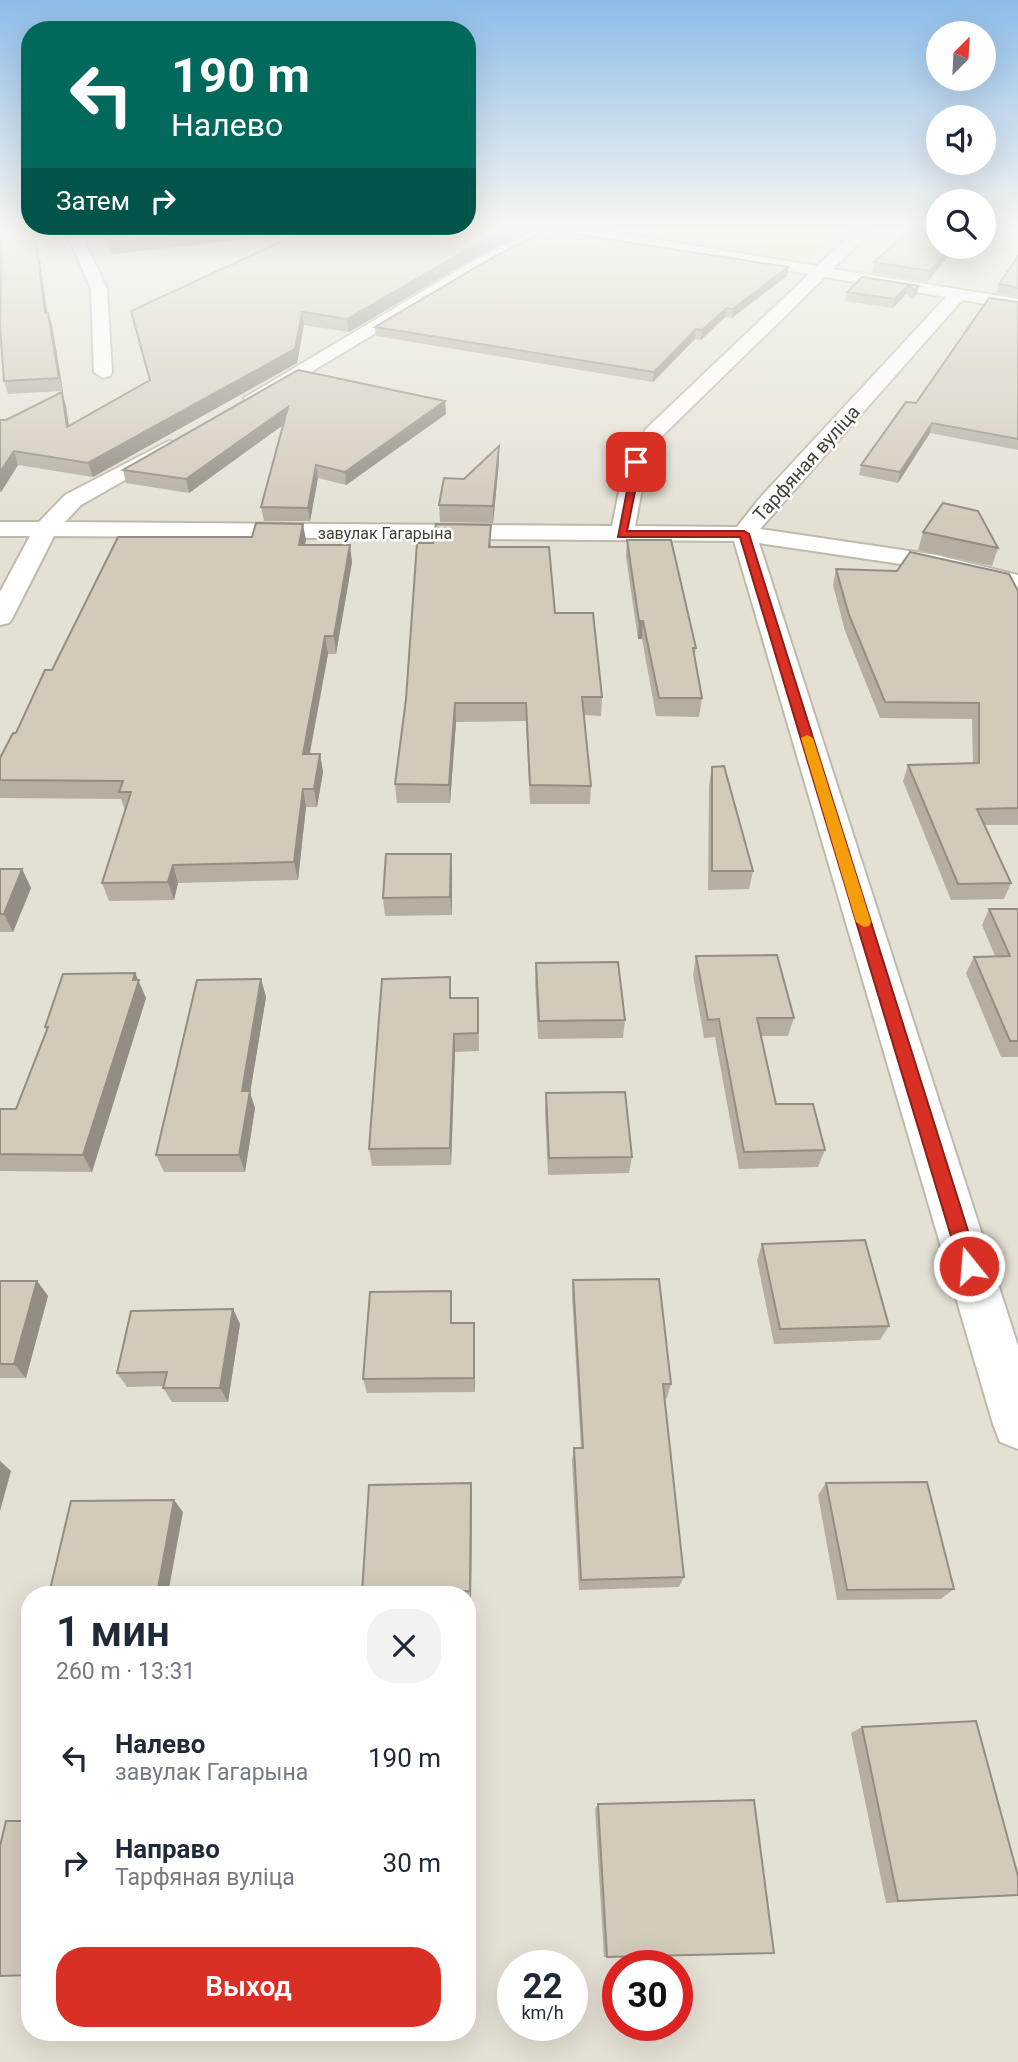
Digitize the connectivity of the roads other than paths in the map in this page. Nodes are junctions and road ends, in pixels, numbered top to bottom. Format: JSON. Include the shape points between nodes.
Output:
{"nodes":[{"id":1,"x":101,"y":327,"type":"edge"},
{"id":2,"x":373,"y":327,"type":"edge"},
{"id":3,"x":764,"y":327,"type":"edge"},
{"id":4,"x":927,"y":327,"type":"edge"},
{"id":5,"x":103,"y":372,"type":"dead end"},
{"id":6,"x":233,"y":410,"type":"edge"},
{"id":7,"x":187,"y":437,"type":"edge"},
{"id":8,"x":0,"y":529,"type":"edge"},
{"id":9,"x":45,"y":530,"type":"junction"},
{"id":10,"x":622,"y":534,"type":"junction"},
{"id":11,"x":744,"y":534,"type":"junction"},
{"id":12,"x":1018,"y":583,"type":"edge"},
{"id":13,"x":0,"y":617,"type":"edge"},
{"id":14,"x":1018,"y":1424,"type":"edge"}],
"edges":[{"from":1,"to":5,"type":"street"},
{"from":2,"to":6,"type":"street"},
{"from":3,"to":10,"type":"street","via":[[653,433],[636,462]]},
{"from":4,"to":11,"type":"street","name":"Тарфяная вуліца"},
{"from":7,"to":9,"type":"street","via":[[73,500]]},
{"from":8,"to":9,"type":"street","name":"завулак Гагарына"},
{"from":9,"to":10,"type":"street","name":"завулак Гагарына"},
{"from":9,"to":13,"type":"street"},
{"from":10,"to":11,"type":"street","name":"завулак Гагарына"},
{"from":11,"to":12,"type":"street","name":"завулак Гагарына","via":[[936,562]]},
{"from":11,"to":14,"type":"street","name":"Тарфяная вуліца"}]}
